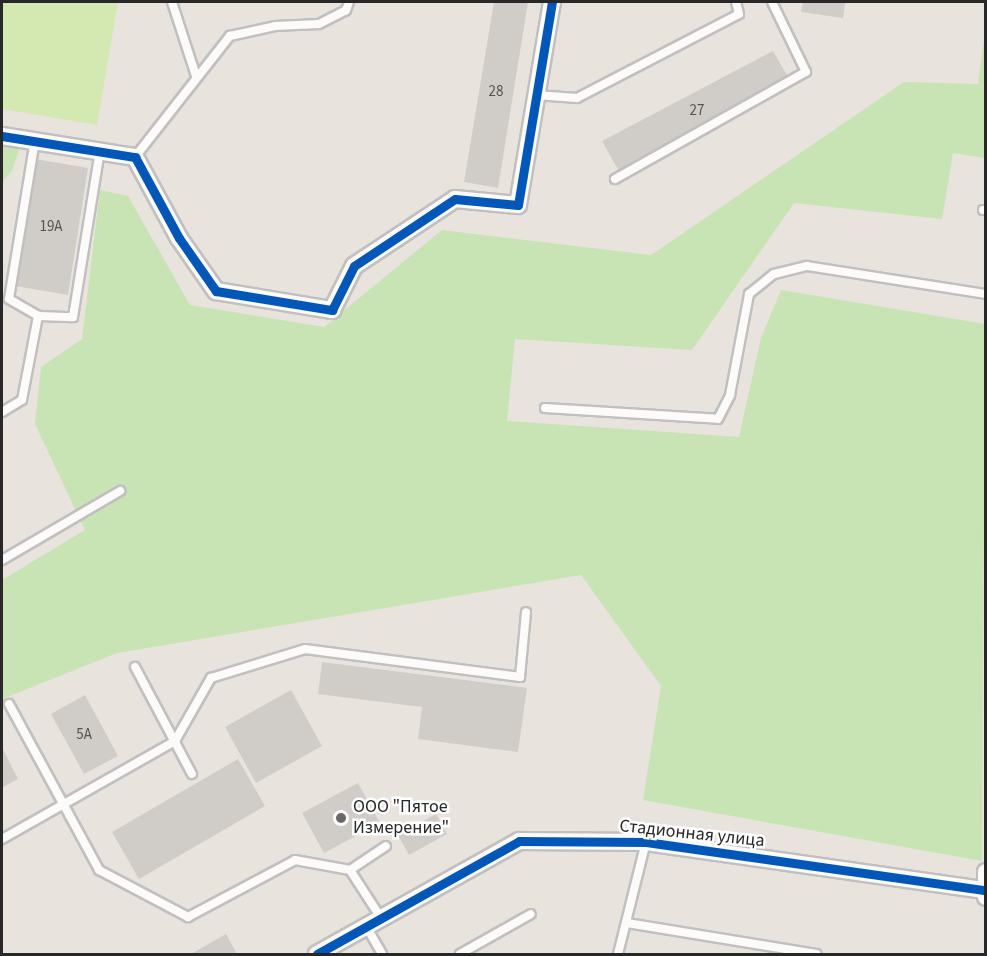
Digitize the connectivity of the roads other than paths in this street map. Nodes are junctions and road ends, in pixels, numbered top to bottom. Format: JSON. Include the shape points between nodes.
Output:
{"nodes":[{"id":1,"x":172,"y":2,"type":"edge"},
{"id":2,"x":349,"y":2,"type":"edge"},
{"id":3,"x":552,"y":2,"type":"edge"},
{"id":4,"x":736,"y":2,"type":"edge"},
{"id":5,"x":772,"y":2,"type":"edge"},
{"id":6,"x":196,"y":76,"type":"junction"},
{"id":7,"x":537,"y":95,"type":"junction"},
{"id":8,"x":2,"y":136,"type":"edge"},
{"id":9,"x":35,"y":140,"type":"junction"},
{"id":10,"x":100,"y":151,"type":"junction"},
{"id":11,"x":135,"y":157,"type":"junction"},
{"id":12,"x":615,"y":179,"type":"dead end"},
{"id":13,"x":986,"y":294,"type":"edge"},
{"id":14,"x":38,"y":316,"type":"junction"},
{"id":15,"x":545,"y":408,"type":"dead end"},
{"id":16,"x":2,"y":412,"type":"edge"},
{"id":17,"x":120,"y":491,"type":"dead end"},
{"id":18,"x":2,"y":560,"type":"edge"},
{"id":19,"x":526,"y":612,"type":"dead end"},
{"id":20,"x":135,"y":667,"type":"dead end"},
{"id":21,"x":9,"y":704,"type":"dead end"},
{"id":22,"x":175,"y":741,"type":"junction"},
{"id":23,"x":192,"y":774,"type":"dead end"},
{"id":24,"x":62,"y":804,"type":"junction"},
{"id":25,"x":2,"y":838,"type":"edge"},
{"id":26,"x":646,"y":842,"type":"junction"},
{"id":27,"x":386,"y":846,"type":"dead end"},
{"id":28,"x":350,"y":870,"type":"junction"},
{"id":29,"x":986,"y":872,"type":"edge"},
{"id":30,"x":985,"y":892,"type":"edge"},
{"id":31,"x":531,"y":914,"type":"dead end"},
{"id":32,"x":374,"y":922,"type":"junction"},
{"id":33,"x":627,"y":923,"type":"junction"},
{"id":34,"x":317,"y":954,"type":"edge"},
{"id":35,"x":382,"y":954,"type":"edge"},
{"id":36,"x":460,"y":954,"type":"edge"},
{"id":37,"x":618,"y":954,"type":"edge"},
{"id":38,"x":816,"y":954,"type":"edge"}],
"edges":[{"from":1,"to":6,"type":"lane"},
{"from":2,"to":6,"type":"lane","via":[[346,10],[319,24],[274,26],[230,36]]},
{"from":3,"to":7,"type":"street"},
{"from":4,"to":7,"type":"lane","via":[[739,14],[577,98]]},
{"from":5,"to":12,"type":"lane","via":[[806,72]]},
{"from":6,"to":11,"type":"lane"},
{"from":7,"to":11,"type":"street","via":[[519,205],[455,199],[354,266],[332,309],[216,291],[179,238]]},
{"from":8,"to":9,"type":"street"},
{"from":9,"to":10,"type":"street"},
{"from":9,"to":14,"type":"lane","via":[[9,298]]},
{"from":10,"to":11,"type":"street"},
{"from":10,"to":14,"type":"lane","via":[[73,317]]},
{"from":13,"to":15,"type":"lane","via":[[807,266],[785,271],[774,274],[749,294],[730,395],[718,418]]},
{"from":14,"to":16,"type":"lane","via":[[22,400]]},
{"from":17,"to":18,"type":"lane"},
{"from":19,"to":22,"type":"lane","via":[[520,677],[305,649],[211,678]]},
{"from":20,"to":22,"type":"lane"},
{"from":21,"to":24,"type":"lane"},
{"from":22,"to":23,"type":"lane"},
{"from":22,"to":24,"type":"lane"},
{"from":24,"to":25,"type":"lane"},
{"from":24,"to":28,"type":"lane","via":[[99,870],[188,917],[295,860]]},
{"from":26,"to":30,"type":"street","name":"Стадионная улица"},
{"from":26,"to":32,"type":"street","name":"Стадионная улица","via":[[519,841]]},
{"from":26,"to":33,"type":"lane"},
{"from":27,"to":28,"type":"lane"},
{"from":28,"to":32,"type":"lane"},
{"from":29,"to":30,"type":"street"},
{"from":31,"to":36,"type":"lane"},
{"from":32,"to":34,"type":"street","name":"Стадионная улица"},
{"from":32,"to":35,"type":"lane"},
{"from":33,"to":37,"type":"lane"},
{"from":33,"to":38,"type":"lane"}]}
